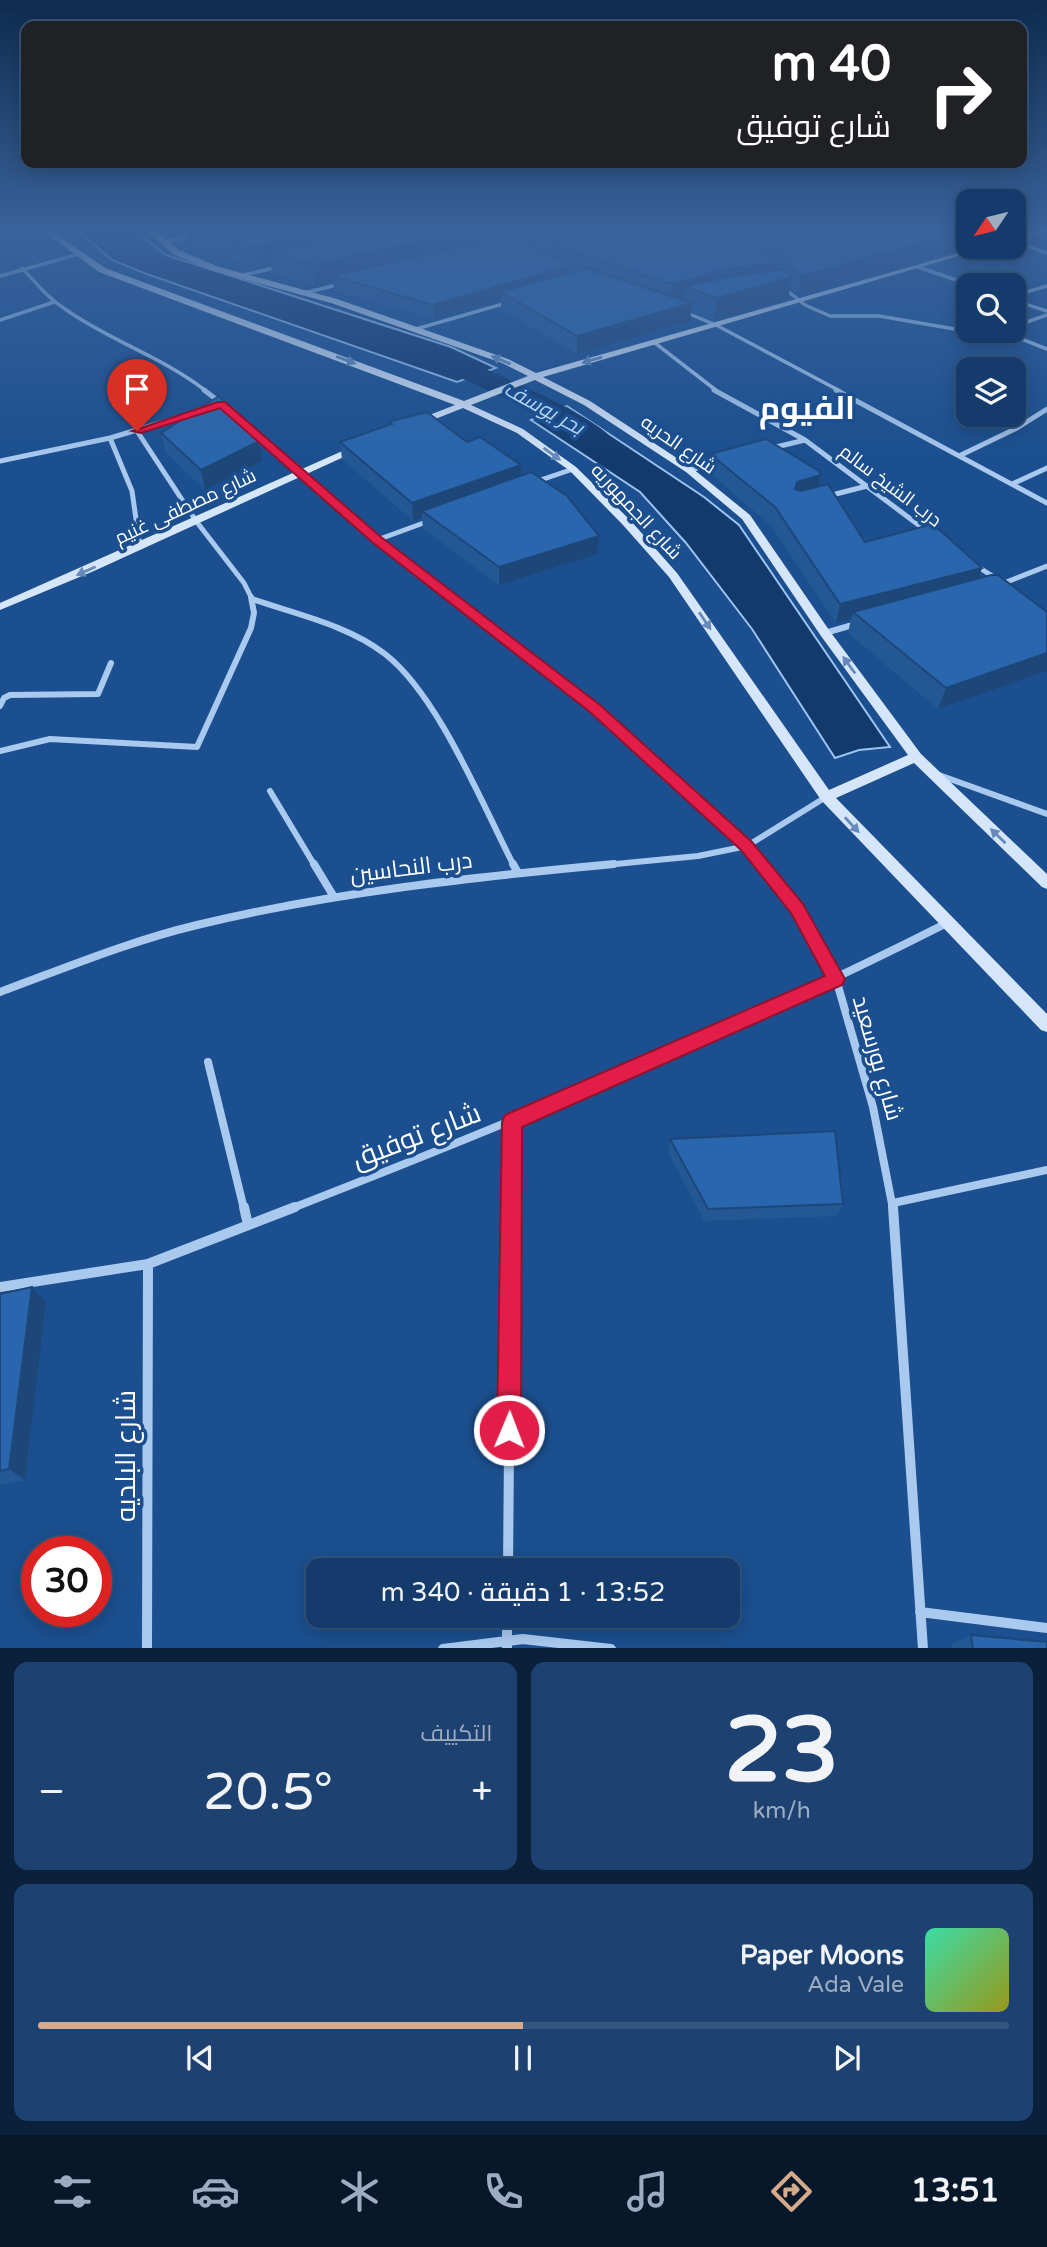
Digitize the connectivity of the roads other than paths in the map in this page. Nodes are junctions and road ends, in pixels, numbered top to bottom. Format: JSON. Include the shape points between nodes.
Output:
{"nodes":[{"id":1,"x":42,"y":306,"type":"edge"},
{"id":2,"x":61,"y":306,"type":"edge"},
{"id":3,"x":198,"y":306,"type":"edge"},
{"id":4,"x":344,"y":306,"type":"edge"},
{"id":5,"x":498,"y":306,"type":"edge"},
{"id":6,"x":676,"y":306,"type":"edge"},
{"id":7,"x":780,"y":306,"type":"edge"},
{"id":8,"x":807,"y":306,"type":"edge"},
{"id":9,"x":1031,"y":306,"type":"edge"},
{"id":10,"x":1047,"y":313,"type":"edge"},
{"id":11,"x":0,"y":320,"type":"edge"},
{"id":12,"x":1026,"y":322,"type":"edge"},
{"id":13,"x":716,"y":325,"type":"junction"},
{"id":14,"x":416,"y":329,"type":"junction"},
{"id":15,"x":956,"y":330,"type":"edge"},
{"id":16,"x":1026,"y":341,"type":"edge"},
{"id":17,"x":655,"y":343,"type":"junction"},
{"id":18,"x":1047,"y":349,"type":"edge"},
{"id":19,"x":536,"y":376,"type":"junction"},
{"id":20,"x":222,"y":404,"type":"junction"},
{"id":21,"x":462,"y":404,"type":"junction"},
{"id":22,"x":1047,"y":409,"type":"edge"},
{"id":23,"x":400,"y":430,"type":"edge"},
{"id":24,"x":137,"y":431,"type":"junction"},
{"id":25,"x":110,"y":438,"type":"junction"},
{"id":26,"x":805,"y":440,"type":"junction"},
{"id":27,"x":362,"y":445,"type":"edge"},
{"id":28,"x":766,"y":450,"type":"edge"},
{"id":29,"x":961,"y":455,"type":"junction"},
{"id":30,"x":727,"y":460,"type":"edge"},
{"id":31,"x":0,"y":461,"type":"edge"},
{"id":32,"x":573,"y":468,"type":"junction"},
{"id":33,"x":1047,"y":468,"type":"edge"},
{"id":34,"x":300,"y":470,"type":"junction"},
{"id":35,"x":689,"y":470,"type":"junction"},
{"id":36,"x":534,"y":483,"type":"edge"},
{"id":37,"x":1012,"y":484,"type":"junction"},
{"id":38,"x":867,"y":486,"type":"junction"},
{"id":39,"x":820,"y":498,"type":"edge"},
{"id":40,"x":1047,"y":503,"type":"edge"},
{"id":41,"x":442,"y":516,"type":"edge"},
{"id":42,"x":196,"y":521,"type":"junction"},
{"id":43,"x":937,"y":538,"type":"edge"},
{"id":44,"x":377,"y":540,"type":"junction"},
{"id":45,"x":140,"y":547,"type":"junction"},
{"id":46,"x":970,"y":561,"type":"edge"},
{"id":47,"x":1047,"y":566,"type":"edge"},
{"id":48,"x":1004,"y":584,"type":"junction"},
{"id":49,"x":991,"y":587,"type":"edge"},
{"id":50,"x":252,"y":599,"type":"junction"},
{"id":51,"x":0,"y":607,"type":"edge"},
{"id":52,"x":864,"y":622,"type":"edge"},
{"id":53,"x":825,"y":633,"type":"junction"},
{"id":54,"x":111,"y":663,"type":"dead end"},
{"id":55,"x":0,"y":706,"type":"edge"},
{"id":56,"x":0,"y":751,"type":"edge"},
{"id":57,"x":916,"y":757,"type":"junction"},
{"id":58,"x":933,"y":773,"type":"junction"},
{"id":59,"x":270,"y":791,"type":"dead end"},
{"id":60,"x":826,"y":797,"type":"junction"},
{"id":61,"x":1047,"y":814,"type":"edge"},
{"id":62,"x":747,"y":846,"type":"junction"},
{"id":63,"x":518,"y":873,"type":"junction"},
{"id":64,"x":1047,"y":883,"type":"edge"},
{"id":65,"x":334,"y":897,"type":"junction"},
{"id":66,"x":947,"y":923,"type":"junction"},
{"id":67,"x":836,"y":979,"type":"junction"},
{"id":68,"x":0,"y":992,"type":"edge"},
{"id":69,"x":1047,"y":1024,"type":"edge"},
{"id":70,"x":208,"y":1062,"type":"dead end"},
{"id":71,"x":512,"y":1122,"type":"junction"},
{"id":72,"x":1047,"y":1170,"type":"edge"},
{"id":73,"x":893,"y":1203,"type":"junction"},
{"id":74,"x":248,"y":1225,"type":"junction"},
{"id":75,"x":148,"y":1264,"type":"junction"},
{"id":76,"x":0,"y":1287,"type":"edge"},
{"id":77,"x":508,"y":1558,"type":"edge"},
{"id":78,"x":920,"y":1612,"type":"junction"},
{"id":79,"x":1047,"y":1628,"type":"edge"},
{"id":80,"x":507,"y":1645,"type":"edge"},
{"id":81,"x":147,"y":1648,"type":"edge"},
{"id":82,"x":443,"y":1648,"type":"edge"},
{"id":83,"x":611,"y":1648,"type":"edge"},
{"id":84,"x":923,"y":1648,"type":"edge"}],
"edges":[{"from":1,"to":11,"type":"street"},
{"from":2,"to":20,"type":"street","name":"شارع بورسعيد","via":[[179,370]]},
{"from":3,"to":21,"type":"street","name":"شارع الجمهوريه","one_way":true},
{"from":4,"to":14,"type":"street","name":"شارع الحريه"},
{"from":5,"to":14,"type":"street"},
{"from":6,"to":13,"type":"street"},
{"from":7,"to":13,"type":"street"},
{"from":8,"to":15,"type":"street","via":[[831,317],[905,318]]},
{"from":9,"to":10,"type":"street"},
{"from":10,"to":12,"type":"street"},
{"from":13,"to":17,"type":"street"},
{"from":13,"to":29,"type":"street"},
{"from":19,"to":14,"type":"street","name":"شارع الحريه","one_way":true},
{"from":16,"to":18,"type":"street"},
{"from":17,"to":19,"type":"street","one_way":true},
{"from":17,"to":26,"type":"street","name":"درب الشيخ سالم","via":[[721,396]]},
{"from":19,"to":21,"type":"street"},
{"from":19,"to":35,"type":"street","name":"شارع الحريه","via":[[587,403]]},
{"from":20,"to":24,"type":"street"},
{"from":20,"to":34,"type":"street","name":"شارع بورسعيد"},
{"from":21,"to":23,"type":"street"},
{"from":21,"to":32,"type":"street","name":"شارع الجمهوريه","one_way":true,"via":[[520,431]]},
{"from":22,"to":29,"type":"street"},
{"from":24,"to":25,"type":"street"},
{"from":24,"to":42,"type":"street"},
{"from":25,"to":31,"type":"street"},
{"from":25,"to":45,"type":"street","via":[[134,488]]},
{"from":26,"to":28,"type":"street"},
{"from":26,"to":38,"type":"street","name":"درب الشيخ سالم"},
{"from":27,"to":34,"type":"street","name":"شارع مصطفى غنيم"},
{"from":29,"to":37,"type":"street"},
{"from":30,"to":35,"type":"street"},
{"from":32,"to":36,"type":"street"},
{"from":32,"to":60,"type":"street","name":"شارع الجمهوريه","one_way":true,"via":[[673,575]]},
{"from":33,"to":37,"type":"street"},
{"from":34,"to":42,"type":"street","name":"شارع مصطفى غنيم"},
{"from":34,"to":44,"type":"street","name":"شارع بورسعيد"},
{"from":35,"to":53,"type":"street","name":"شارع الحريه","via":[[746,517]]},
{"from":37,"to":40,"type":"street"},
{"from":38,"to":39,"type":"street"},
{"from":38,"to":43,"type":"street","name":"درب الشيخ سالم"},
{"from":41,"to":44,"type":"street"},
{"from":42,"to":45,"type":"street","name":"شارع مصطفى غنيم"},
{"from":42,"to":50,"type":"street"},
{"from":44,"to":62,"type":"street","name":"شارع بورسعيد","via":[[595,709]]},
{"from":45,"to":51,"type":"street","name":"شارع مصطفى غنيم","one_way":true},
{"from":46,"to":48,"type":"street"},
{"from":47,"to":48,"type":"street"},
{"from":48,"to":49,"type":"street"},
{"from":50,"to":56,"type":"street","via":[[251,628],[197,747],[50,739]]},
{"from":50,"to":63,"type":"street","via":[[351,634],[384,653],[406,674],[434,712]]},
{"from":52,"to":53,"type":"street"},
{"from":57,"to":53,"type":"street","name":"شارع الحريه","one_way":true},
{"from":54,"to":55,"type":"street","via":[[98,694],[10,695]]},
{"from":57,"to":58,"type":"street","name":"شارع الحريه"},
{"from":57,"to":60,"type":"street"},
{"from":58,"to":61,"type":"street"},
{"from":64,"to":58,"type":"street","name":"شارع الحريه","one_way":true},
{"from":59,"to":65,"type":"street"},
{"from":60,"to":62,"type":"street","name":"درب النحاسين"},
{"from":60,"to":66,"type":"street","name":"شارع الجمهوريه","one_way":true},
{"from":62,"to":63,"type":"street","name":"درب النحاسين","via":[[698,856]]},
{"from":62,"to":67,"type":"street","name":"شارع بورسعيد","via":[[797,909]]},
{"from":63,"to":65,"type":"street","name":"درب النحاسين"},
{"from":65,"to":68,"type":"street","name":"درب النحاسين","via":[[195,925]]},
{"from":66,"to":67,"type":"street","name":"شارع توفيق"},
{"from":66,"to":69,"type":"street","name":"شارع الجمهوريه"},
{"from":67,"to":71,"type":"street","name":"شارع توفيق"},
{"from":67,"to":73,"type":"street","name":"شارع بورسعيد","via":[[873,1107]]},
{"from":70,"to":74,"type":"street"},
{"from":71,"to":74,"type":"street","name":"شارع توفيق"},
{"from":71,"to":77,"type":"street"},
{"from":72,"to":73,"type":"street"},
{"from":73,"to":78,"type":"street","name":"شارع بورسعيد"},
{"from":74,"to":75,"type":"street","name":"شارع توفيق"},
{"from":75,"to":76,"type":"street","name":"شارع توفيق"},
{"from":75,"to":81,"type":"street","name":"شارع البلديه"},
{"from":78,"to":79,"type":"street"},
{"from":78,"to":84,"type":"street","name":"شارع بورسعيد"},
{"from":80,"to":82,"type":"street"},
{"from":80,"to":83,"type":"street","via":[[523,1639]]}]}
